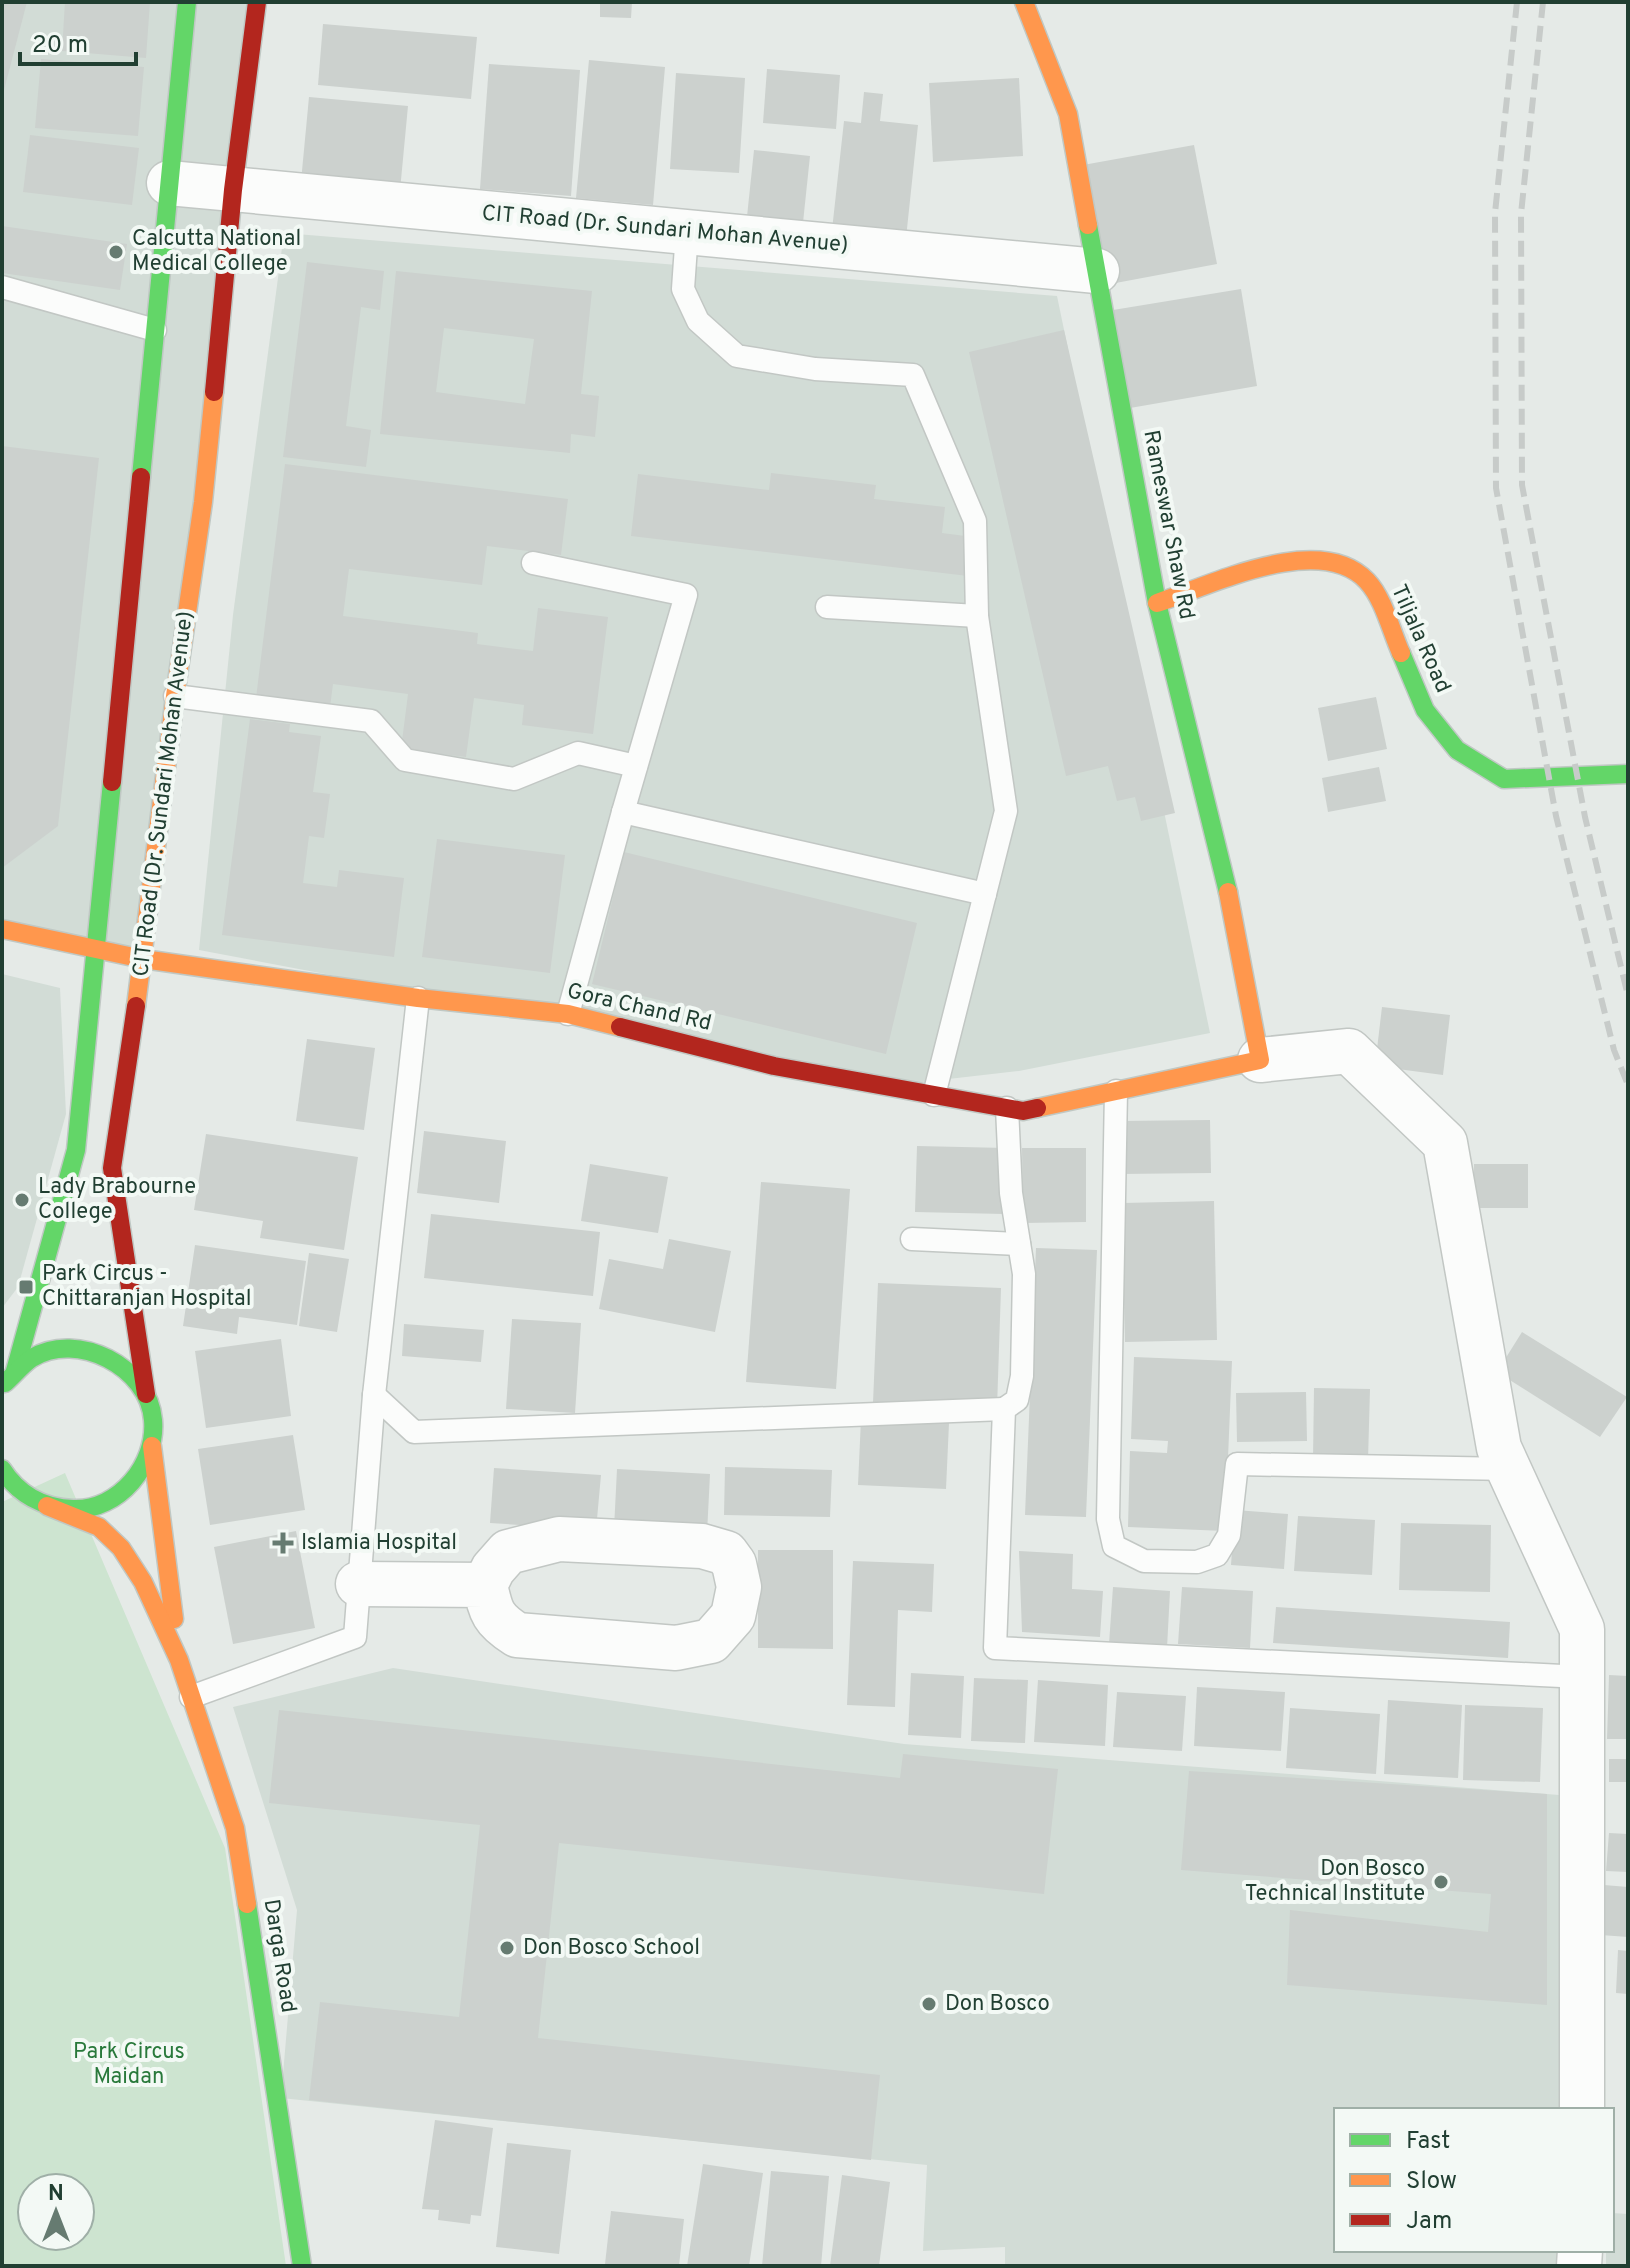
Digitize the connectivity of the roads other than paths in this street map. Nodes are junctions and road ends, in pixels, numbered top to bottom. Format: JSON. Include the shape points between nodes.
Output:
{"nodes":[{"id":1,"x":187,"y":2,"type":"edge"},
{"id":2,"x":257,"y":2,"type":"edge"},
{"id":3,"x":1024,"y":2,"type":"edge"},
{"id":4,"x":169,"y":183,"type":"junction"},
{"id":5,"x":233,"y":190,"type":"junction"},
{"id":6,"x":687,"y":232,"type":"junction"},
{"id":7,"x":1097,"y":271,"type":"junction"},
{"id":8,"x":2,"y":287,"type":"edge"},
{"id":9,"x":155,"y":330,"type":"junction"},
{"id":10,"x":533,"y":563,"type":"dead end"},
{"id":11,"x":1157,"y":603,"type":"junction"},
{"id":12,"x":827,"y":607,"type":"dead end"},
{"id":13,"x":977,"y":616,"type":"junction"},
{"id":14,"x":175,"y":696,"type":"junction"},
{"id":15,"x":636,"y":766,"type":"junction"},
{"id":16,"x":1628,"y":774,"type":"edge"},
{"id":17,"x":623,"y":812,"type":"junction"},
{"id":18,"x":985,"y":894,"type":"junction"},
{"id":19,"x":2,"y":929,"type":"edge"},
{"id":20,"x":96,"y":949,"type":"junction"},
{"id":21,"x":143,"y":959,"type":"junction"},
{"id":22,"x":418,"y":998,"type":"junction"},
{"id":23,"x":568,"y":1014,"type":"junction"},
{"id":24,"x":1260,"y":1060,"type":"junction"},
{"id":25,"x":1116,"y":1091,"type":"junction"},
{"id":26,"x":934,"y":1095,"type":"junction"},
{"id":27,"x":1007,"y":1108,"type":"junction"},
{"id":28,"x":912,"y":1239,"type":"dead end"},
{"id":29,"x":1019,"y":1244,"type":"junction"},
{"id":30,"x":15,"y":1371,"type":"junction"},
{"id":31,"x":2,"y":1388,"type":"edge"},
{"id":32,"x":146,"y":1394,"type":"junction"},
{"id":33,"x":374,"y":1395,"type":"junction"},
{"id":34,"x":1004,"y":1409,"type":"junction"},
{"id":35,"x":152,"y":1446,"type":"junction"},
{"id":36,"x":2,"y":1469,"type":"edge"},
{"id":37,"x":1509,"y":1469,"type":"junction"},
{"id":38,"x":22,"y":1492,"type":"junction"},
{"id":39,"x":2,"y":1495,"type":"edge"},
{"id":40,"x":47,"y":1506,"type":"junction"},
{"id":41,"x":358,"y":1584,"type":"junction"},
{"id":42,"x":485,"y":1585,"type":"junction"},
{"id":43,"x":179,"y":1660,"type":"junction"},
{"id":44,"x":1582,"y":1677,"type":"junction"},
{"id":45,"x":191,"y":1697,"type":"junction"},
{"id":46,"x":1582,"y":2108,"type":"edge"},
{"id":47,"x":302,"y":2266,"type":"edge"}],
"edges":[{"from":1,"to":4,"type":"main road"},
{"from":2,"to":5,"type":"main road","name":"CIT Road (Dr. Sundari Mohan Avenue)"},
{"from":3,"to":7,"type":"main road","name":"Rameswar Shaw Rd","via":[[1068,114]]},
{"from":4,"to":5,"type":"street","name":"CIT Road (Dr. Sundari Mohan Avenue)"},
{"from":4,"to":9,"type":"main road"},
{"from":5,"to":6,"type":"street","name":"CIT Road (Dr. Sundari Mohan Avenue)"},
{"from":5,"to":14,"type":"main road","name":"CIT Road (Dr. Sundari Mohan Avenue)","via":[[203,502]]},
{"from":6,"to":7,"type":"street","name":"CIT Road (Dr. Sundari Mohan Avenue)"},
{"from":6,"to":13,"type":"lane","via":[[683,289],[698,321],[737,356],[815,369],[913,375],[975,521]]},
{"from":7,"to":11,"type":"main road","name":"Rameswar Shaw Rd"},
{"from":8,"to":9,"type":"lane"},
{"from":9,"to":20,"type":"main road"},
{"from":10,"to":15,"type":"lane","via":[[686,595]]},
{"from":11,"to":16,"type":"main road","name":"Tiljala Road","via":[[1275,563],[1323,560],[1353,569],[1369,583],[1380,604],[1425,710],[1457,750],[1504,779]]},
{"from":11,"to":24,"type":"main road","name":"Rameswar Shaw Rd","via":[[1222,863]]},
{"from":12,"to":13,"type":"lane"},
{"from":13,"to":18,"type":"lane","via":[[1006,811]]},
{"from":14,"to":15,"type":"lane","via":[[371,721],[405,760],[514,779],[578,753]]},
{"from":14,"to":21,"type":"main road","name":"CIT Road (Dr. Sundari Mohan Avenue)"},
{"from":15,"to":17,"type":"lane"},
{"from":17,"to":18,"type":"lane"},
{"from":17,"to":23,"type":"lane"},
{"from":18,"to":26,"type":"lane"},
{"from":19,"to":20,"type":"main road","name":"Gora Chand Rd"},
{"from":20,"to":21,"type":"main road","name":"Gora Chand Rd"},
{"from":20,"to":30,"type":"main road","via":[[76,1150]]},
{"from":21,"to":22,"type":"main road","name":"Gora Chand Rd"},
{"from":21,"to":32,"type":"main road","name":"CIT Road (Dr. Sundari Mohan Avenue)","via":[[112,1168]]},
{"from":22,"to":23,"type":"main road","name":"Gora Chand Rd"},
{"from":22,"to":33,"type":"lane"},
{"from":23,"to":26,"type":"main road","name":"Gora Chand Rd","via":[[774,1066]]},
{"from":24,"to":25,"type":"main road","name":"Gora Chand Rd"},
{"from":24,"to":37,"type":"street","via":[[1349,1051],[1445,1143],[1499,1448]]},
{"from":25,"to":27,"type":"main road","name":"Gora Chand Rd","via":[[1023,1111]]},
{"from":25,"to":37,"type":"lane","via":[[1108,1519],[1114,1546],[1144,1561],[1197,1562],[1217,1555],[1229,1535],[1237,1464]]},
{"from":26,"to":27,"type":"main road","name":"Gora Chand Rd"},
{"from":27,"to":29,"type":"lane"},
{"from":28,"to":29,"type":"lane"},
{"from":29,"to":34,"type":"lane","via":[[1024,1274],[1022,1376],[1017,1400]]},
{"from":30,"to":31,"type":"main road"},
{"from":30,"to":32,"type":"main road","via":[[38,1355],[67,1348],[95,1351],[114,1359]]},
{"from":32,"to":35,"type":"main road","name":"CIT Road (Dr. Sundari Mohan Avenue)"},
{"from":33,"to":34,"type":"lane","via":[[414,1432]]},
{"from":33,"to":41,"type":"lane"},
{"from":34,"to":44,"type":"lane","via":[[995,1648]]},
{"from":35,"to":40,"type":"main road","via":[[141,1472],[122,1493],[77,1509]]},
{"from":35,"to":43,"type":"main road","name":"Darga Road"},
{"from":36,"to":38,"type":"main road","name":"Darga Road"},
{"from":37,"to":44,"type":"street","via":[[1582,1629]]},
{"from":38,"to":39,"type":"main road"},
{"from":38,"to":40,"type":"main road","name":"Darga Road"},
{"from":40,"to":43,"type":"main road","name":"Darga Road","via":[[99,1527],[121,1548]]},
{"from":41,"to":42,"type":"street"},
{"from":41,"to":45,"type":"lane","via":[[355,1637]]},
{"from":42,"to":42,"type":"street","via":[[508,1552],[559,1539],[702,1546],[726,1553],[739,1587],[733,1616],[711,1641],[676,1648],[517,1635],[492,1614]]},
{"from":43,"to":45,"type":"main road","name":"Darga Road"},
{"from":44,"to":46,"type":"street"},
{"from":45,"to":47,"type":"main road","name":"Darga Road","via":[[235,1828]]}]}
